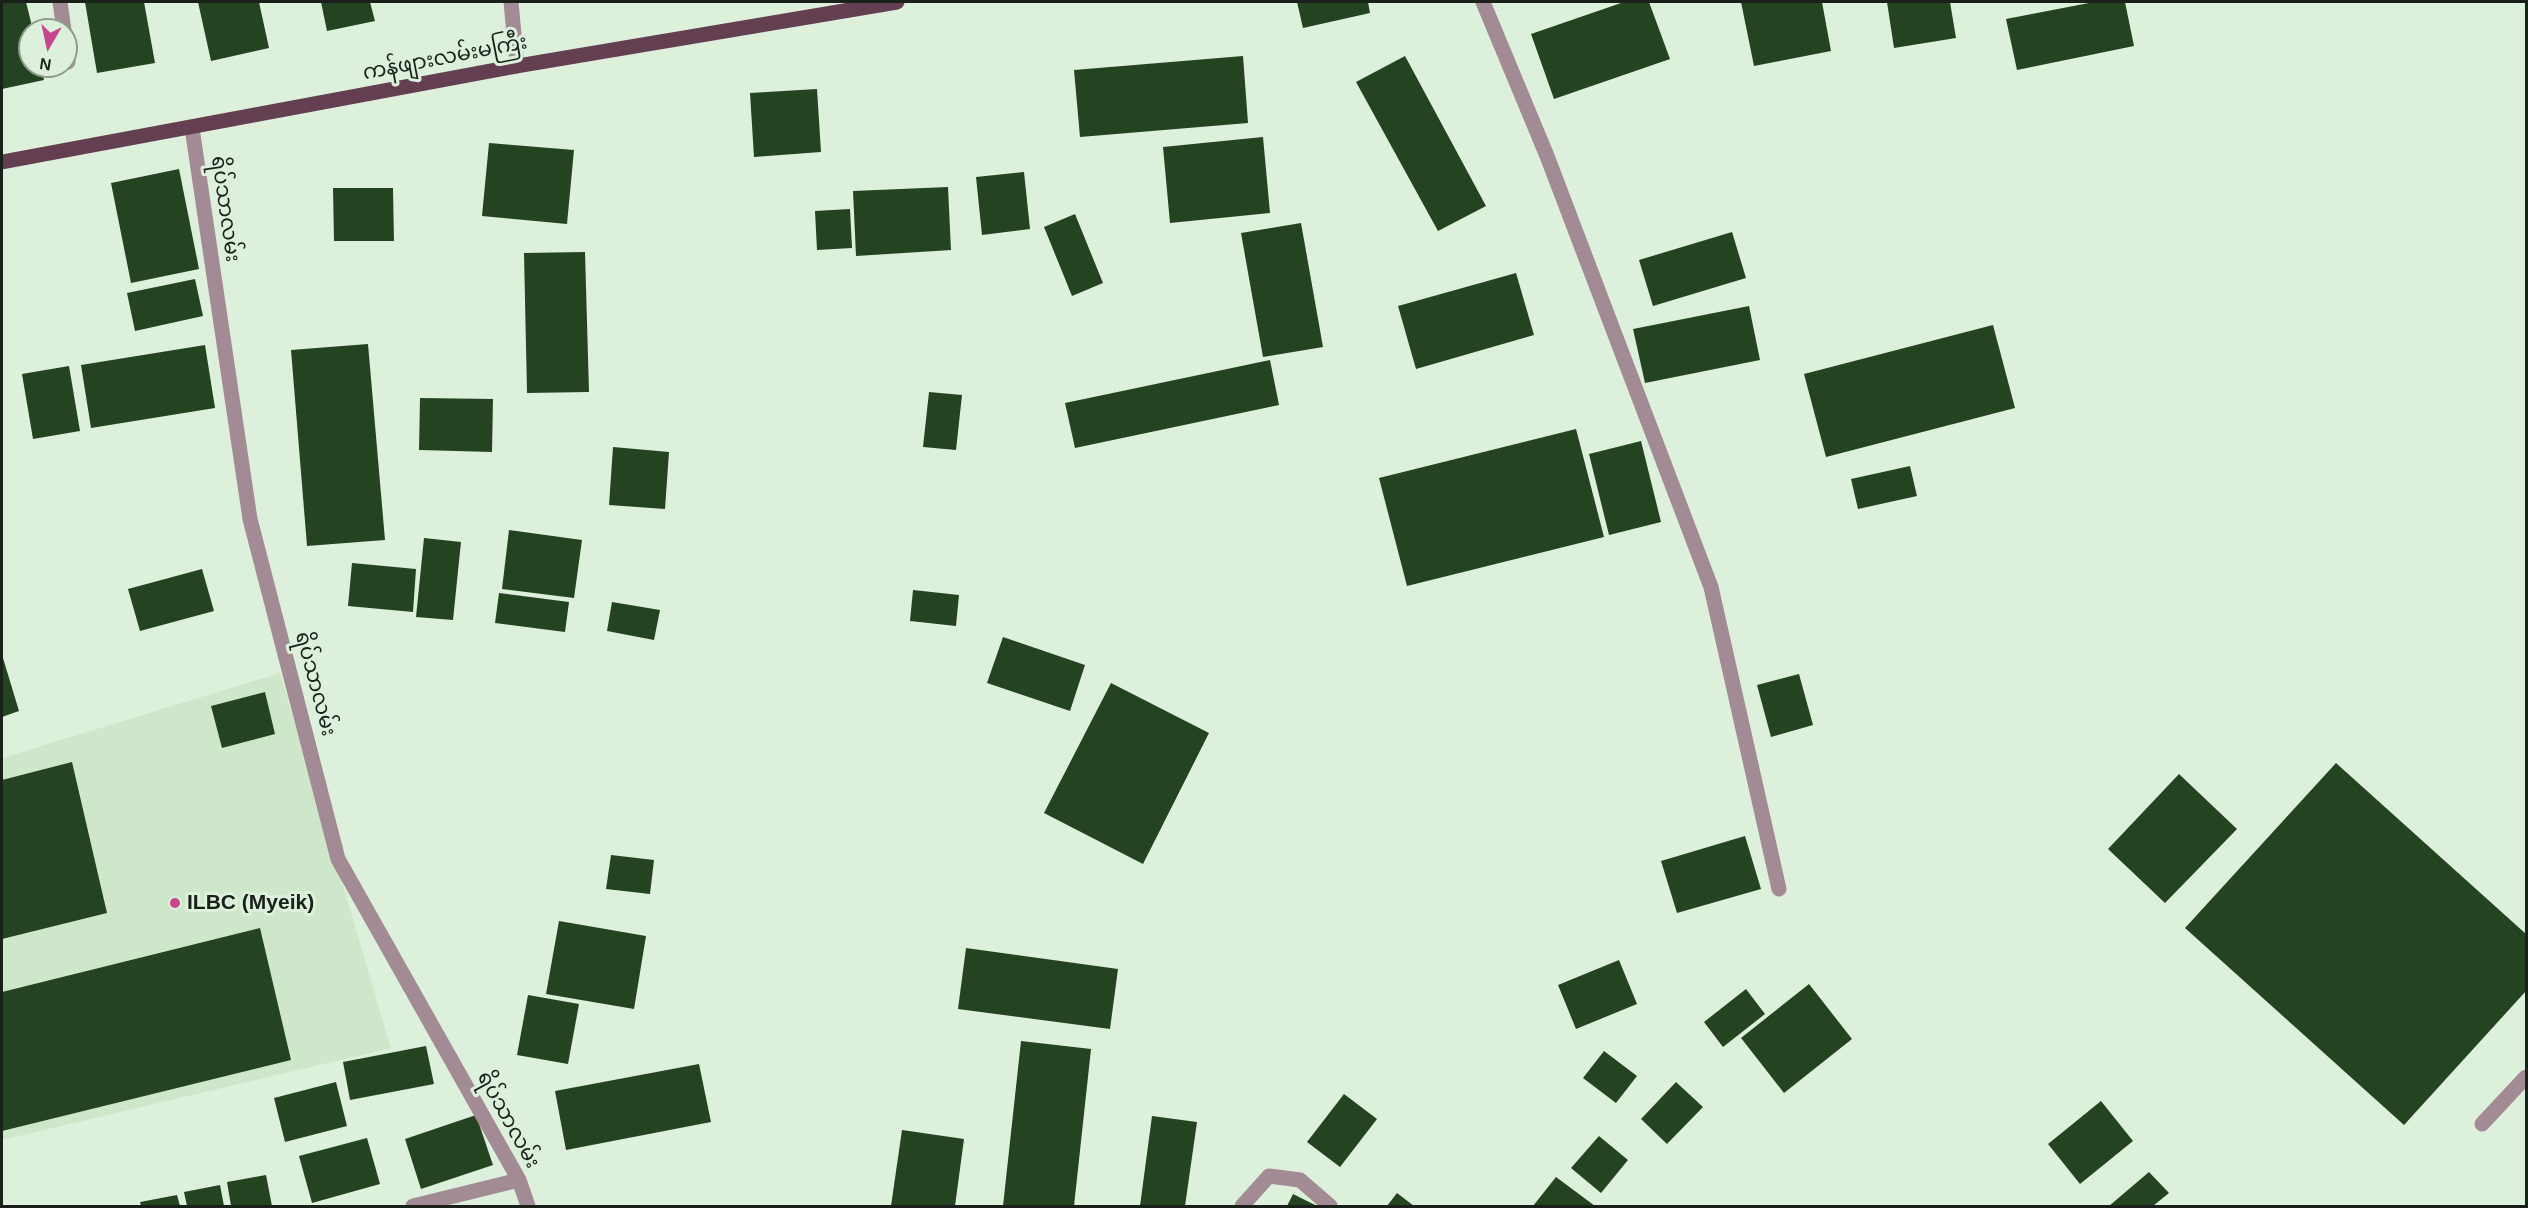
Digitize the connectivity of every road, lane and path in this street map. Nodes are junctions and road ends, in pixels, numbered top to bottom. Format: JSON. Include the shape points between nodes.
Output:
{"nodes":[{"id":1,"x":60,"y":2,"type":"edge"},
{"id":2,"x":511,"y":2,"type":"edge"},
{"id":3,"x":897,"y":2,"type":"edge"},
{"id":4,"x":1483,"y":2,"type":"edge"},
{"id":5,"x":62,"y":18,"type":"edge"},
{"id":6,"x":518,"y":66,"type":"junction"},
{"id":7,"x":192,"y":128,"type":"junction"},
{"id":8,"x":2,"y":162,"type":"edge"},
{"id":9,"x":1779,"y":890,"type":"dead end"},
{"id":10,"x":2526,"y":1077,"type":"edge"},
{"id":11,"x":2482,"y":1124,"type":"dead end"},
{"id":12,"x":519,"y":1180,"type":"junction"},
{"id":13,"x":413,"y":1206,"type":"edge"},
{"id":14,"x":528,"y":1206,"type":"edge"},
{"id":15,"x":1242,"y":1206,"type":"edge"},
{"id":16,"x":1330,"y":1206,"type":"edge"}],
"edges":[{"from":1,"to":5,"type":"street"},
{"from":2,"to":6,"type":"street"},
{"from":3,"to":6,"type":"main road","name":"ကန်ဖျားလမ်းမကြီး"},
{"from":4,"to":9,"type":"street","via":[[1547,156],[1711,587]]},
{"from":6,"to":7,"type":"main road","name":"ကန်ဖျားလမ်းမကြီး"},
{"from":7,"to":8,"type":"main road","name":"ကန်ဖျားလမ်းမကြီး"},
{"from":7,"to":12,"type":"street","name":"ရိပ်သာလမ်း","via":[[250,519],[338,859]]},
{"from":10,"to":11,"type":"street"},
{"from":12,"to":13,"type":"street"},
{"from":12,"to":14,"type":"street","name":"ရိပ်သာလမ်း"},
{"from":15,"to":16,"type":"street","via":[[1269,1176],[1300,1180]]}]}
